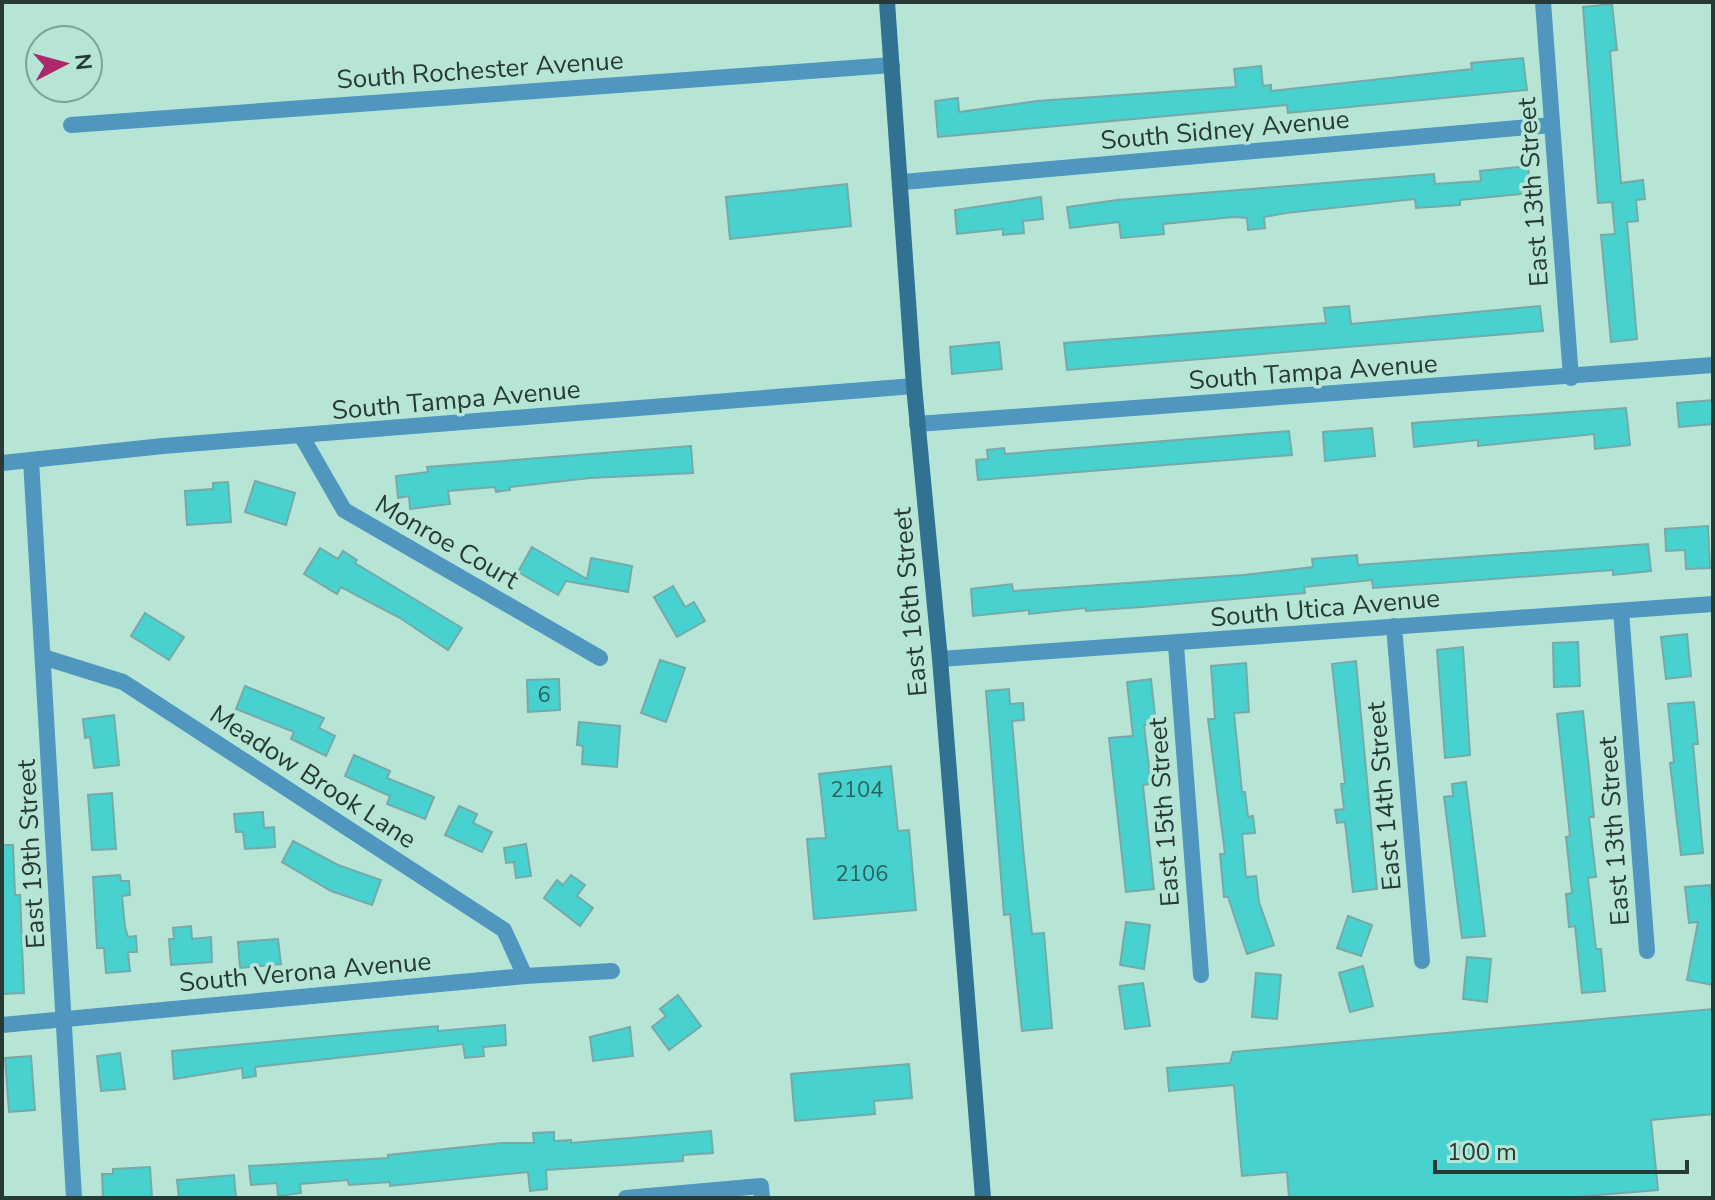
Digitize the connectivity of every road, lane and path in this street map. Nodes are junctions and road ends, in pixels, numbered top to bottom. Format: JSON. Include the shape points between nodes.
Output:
{"nodes":[{"id":1,"x":887,"y":2,"type":"edge"},
{"id":2,"x":1543,"y":2,"type":"edge"},
{"id":3,"x":892,"y":65,"type":"junction"},
{"id":4,"x":71,"y":125,"type":"dead end"},
{"id":5,"x":1552,"y":125,"type":"junction"},
{"id":6,"x":903,"y":182,"type":"junction"},
{"id":7,"x":1713,"y":365,"type":"edge"},
{"id":8,"x":1571,"y":378,"type":"junction"},
{"id":9,"x":914,"y":386,"type":"junction"},
{"id":10,"x":917,"y":424,"type":"junction"},
{"id":11,"x":302,"y":437,"type":"junction"},
{"id":12,"x":31,"y":460,"type":"junction"},
{"id":13,"x":2,"y":463,"type":"edge"},
{"id":14,"x":1713,"y":604,"type":"edge"},
{"id":15,"x":1621,"y":611,"type":"junction"},
{"id":16,"x":1394,"y":626,"type":"junction"},
{"id":17,"x":1176,"y":645,"type":"junction"},
{"id":18,"x":43,"y":657,"type":"junction"},
{"id":19,"x":600,"y":658,"type":"dead end"},
{"id":20,"x":940,"y":659,"type":"junction"},
{"id":21,"x":1647,"y":951,"type":"dead end"},
{"id":22,"x":1422,"y":961,"type":"dead end"},
{"id":23,"x":612,"y":971,"type":"dead end"},
{"id":24,"x":1201,"y":975,"type":"dead end"},
{"id":25,"x":525,"y":976,"type":"junction"},
{"id":26,"x":65,"y":1019,"type":"junction"},
{"id":27,"x":2,"y":1025,"type":"edge"},
{"id":28,"x":762,"y":1192,"type":"edge"},
{"id":29,"x":74,"y":1198,"type":"edge"},
{"id":30,"x":626,"y":1198,"type":"edge"},
{"id":31,"x":983,"y":1198,"type":"edge"}],
"edges":[{"from":1,"to":3,"type":"street","name":"East 16th Street"},
{"from":2,"to":5,"type":"street","name":"East 13th Street"},
{"from":3,"to":4,"type":"street","name":"South Rochester Avenue"},
{"from":3,"to":6,"type":"street","name":"East 16th Street"},
{"from":5,"to":6,"type":"street","name":"South Sidney Avenue"},
{"from":5,"to":8,"type":"street","name":"East 13th Street"},
{"from":6,"to":9,"type":"street","name":"East 16th Street"},
{"from":7,"to":8,"type":"street","name":"South Tampa Avenue"},
{"from":8,"to":10,"type":"street","name":"South Tampa Avenue"},
{"from":9,"to":10,"type":"street","name":"East 16th Street"},
{"from":9,"to":11,"type":"street","name":"South Tampa Avenue"},
{"from":10,"to":20,"type":"street","name":"East 16th Street"},
{"from":11,"to":12,"type":"street","name":"South Tampa Avenue"},
{"from":11,"to":19,"type":"street","name":"Monroe Court","via":[[344,510]]},
{"from":12,"to":13,"type":"street","name":"South Tampa Avenue"},
{"from":12,"to":18,"type":"street","name":"East 19th Street"},
{"from":14,"to":15,"type":"street","name":"South Utica Avenue"},
{"from":15,"to":16,"type":"street","name":"South Utica Avenue"},
{"from":15,"to":21,"type":"street","name":"East 13th Street"},
{"from":16,"to":17,"type":"street","name":"South Utica Avenue"},
{"from":16,"to":22,"type":"street","name":"East 14th Street"},
{"from":17,"to":20,"type":"street","name":"South Utica Avenue"},
{"from":17,"to":24,"type":"street","name":"East 15th Street"},
{"from":18,"to":25,"type":"street","name":"Meadow Brook Lane","via":[[123,682],[504,930]]},
{"from":18,"to":26,"type":"street","name":"East 19th Street"},
{"from":20,"to":31,"type":"street","name":"East 16th Street"},
{"from":23,"to":25,"type":"street","name":"South Verona Avenue"},
{"from":25,"to":26,"type":"street","name":"South Verona Avenue"},
{"from":26,"to":27,"type":"street","name":"South Verona Avenue"},
{"from":26,"to":29,"type":"street","name":"East 19th Street"},
{"from":28,"to":30,"type":"street"}]}
